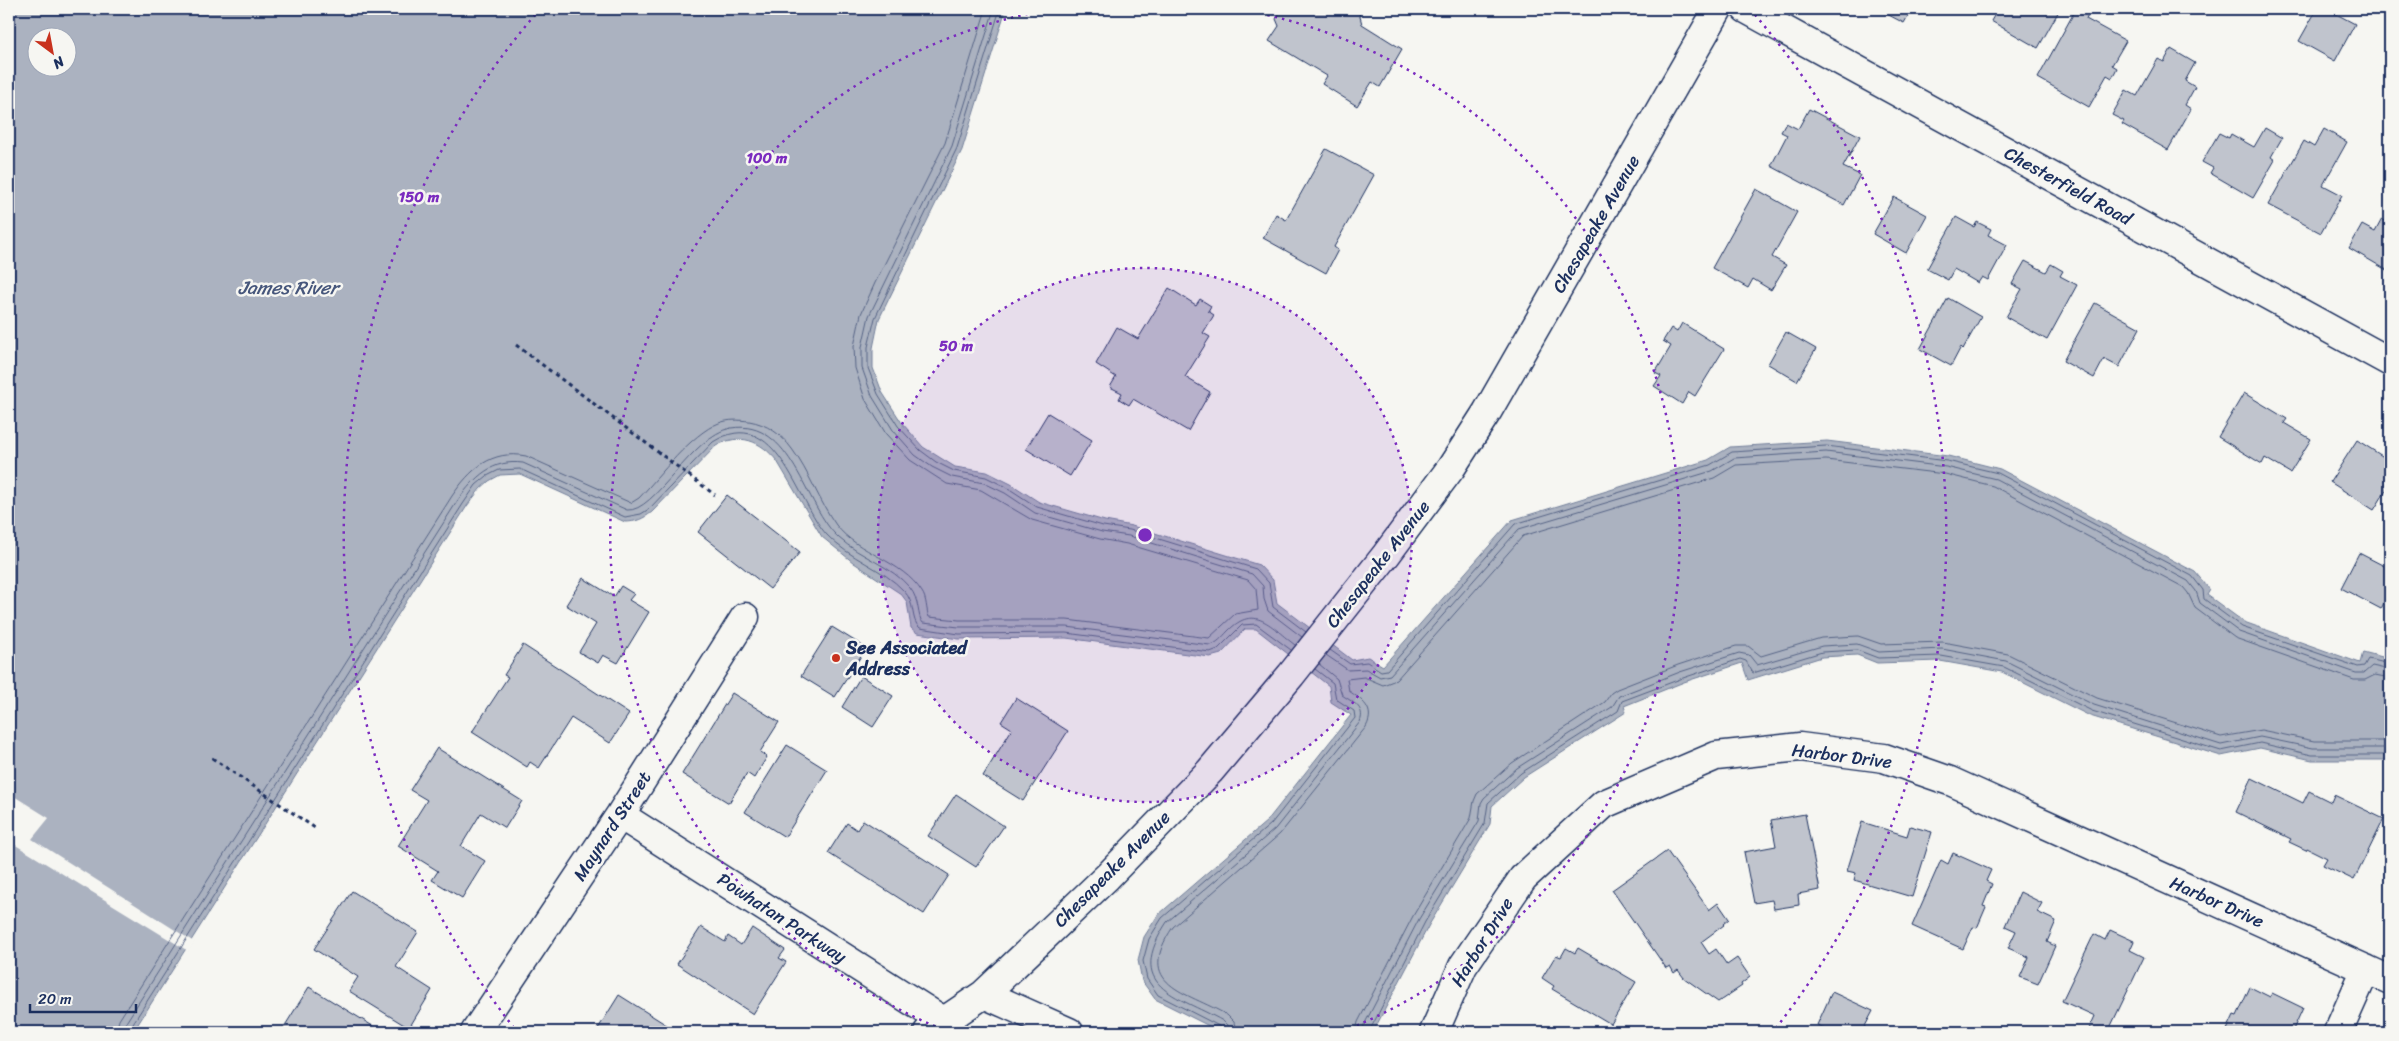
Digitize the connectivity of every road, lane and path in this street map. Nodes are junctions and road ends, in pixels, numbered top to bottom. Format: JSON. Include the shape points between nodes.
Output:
{"nodes":[{"id":1,"x":1718,"y":9,"type":"edge"},
{"id":2,"x":1746,"y":9,"type":"edge"},
{"id":3,"x":516,"y":345,"type":"dead end"},
{"id":4,"x":2390,"y":362,"type":"edge"},
{"id":5,"x":715,"y":495,"type":"dead end"},
{"id":6,"x":745,"y":617,"type":"dead end"},
{"id":7,"x":212,"y":758,"type":"dead end"},
{"id":8,"x":620,"y":815,"type":"junction"},
{"id":9,"x":315,"y":828,"type":"dead end"},
{"id":10,"x":2366,"y":969,"type":"junction"},
{"id":11,"x":2390,"y":980,"type":"edge"},
{"id":12,"x":984,"y":994,"type":"junction"},
{"id":13,"x":936,"y":1027,"type":"edge"},
{"id":14,"x":475,"y":1032,"type":"edge"},
{"id":15,"x":1069,"y":1032,"type":"edge"},
{"id":16,"x":1434,"y":1032,"type":"edge"},
{"id":17,"x":2338,"y":1032,"type":"edge"}],
"edges":[{"from":1,"to":12,"type":"street","name":"Chesapeake Avenue","via":[[1487,412],[1439,484],[1291,675],[1210,771]]},
{"from":2,"to":4,"type":"street","name":"Chesterfield Road"},
{"from":3,"to":5,"type":"path"},
{"from":6,"to":8,"type":"street","name":"Maynard Street"},
{"from":7,"to":9,"type":"path"},
{"from":8,"to":13,"type":"street","name":"Powhatan Parkway"},
{"from":8,"to":14,"type":"street","name":"Maynard Street"},
{"from":10,"to":11,"type":"street","name":"Harbor Drive"},
{"from":10,"to":16,"type":"street","name":"Harbor Drive","via":[[1950,781],[1884,758],[1800,747],[1716,756],[1604,804],[1523,878],[1463,966]]},
{"from":10,"to":17,"type":"street"},
{"from":12,"to":13,"type":"street","name":"Chesapeake Avenue"},
{"from":12,"to":15,"type":"street"}]}
